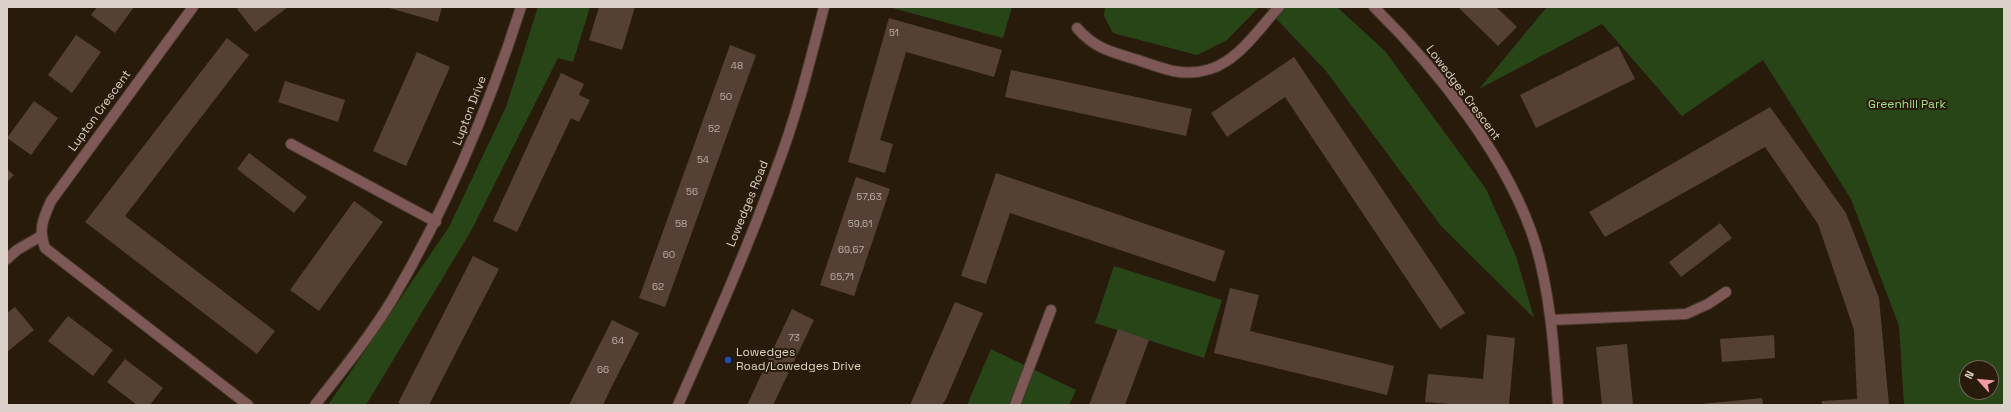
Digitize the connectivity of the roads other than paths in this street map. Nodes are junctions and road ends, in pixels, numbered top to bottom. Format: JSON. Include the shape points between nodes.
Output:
{"nodes":[{"id":1,"x":193,"y":7,"type":"edge"},
{"id":2,"x":521,"y":7,"type":"edge"},
{"id":3,"x":824,"y":7,"type":"edge"},
{"id":4,"x":1279,"y":7,"type":"edge"},
{"id":5,"x":1374,"y":7,"type":"edge"},
{"id":6,"x":1077,"y":28,"type":"dead end"},
{"id":7,"x":292,"y":144,"type":"dead end"},
{"id":8,"x":436,"y":222,"type":"junction"},
{"id":9,"x":41,"y":236,"type":"junction"},
{"id":10,"x":7,"y":259,"type":"edge"},
{"id":11,"x":1726,"y":292,"type":"dead end"},
{"id":12,"x":1051,"y":310,"type":"dead end"},
{"id":13,"x":1552,"y":320,"type":"junction"},
{"id":14,"x":248,"y":405,"type":"edge"},
{"id":15,"x":316,"y":405,"type":"edge"},
{"id":16,"x":678,"y":405,"type":"edge"},
{"id":17,"x":1015,"y":405,"type":"edge"},
{"id":18,"x":1558,"y":405,"type":"edge"}],
"edges":[{"from":1,"to":9,"type":"street","name":"Lupton Crescent","via":[[51,201],[42,222]]},
{"from":2,"to":8,"type":"street","name":"Lupton Drive","via":[[474,140]]},
{"from":3,"to":16,"type":"street","name":"Lowedges Road","via":[[808,72],[778,166],[723,303]]},
{"from":4,"to":6,"type":"street","via":[[1234,58],[1213,68],[1195,72],[1173,71],[1109,52],[1088,41]]},
{"from":5,"to":13,"type":"street","name":"Lowedges Crescent","via":[[1405,38],[1456,101],[1485,142],[1518,201],[1536,246]]},
{"from":7,"to":8,"type":"street"},
{"from":8,"to":15,"type":"street","name":"Lupton Drive","via":[[391,301]]},
{"from":9,"to":10,"type":"street"},
{"from":9,"to":14,"type":"street","via":[[45,248]]},
{"from":11,"to":13,"type":"street","via":[[1686,314]]},
{"from":12,"to":17,"type":"street"},
{"from":13,"to":18,"type":"street","name":"Lowedges Crescent"}]}
